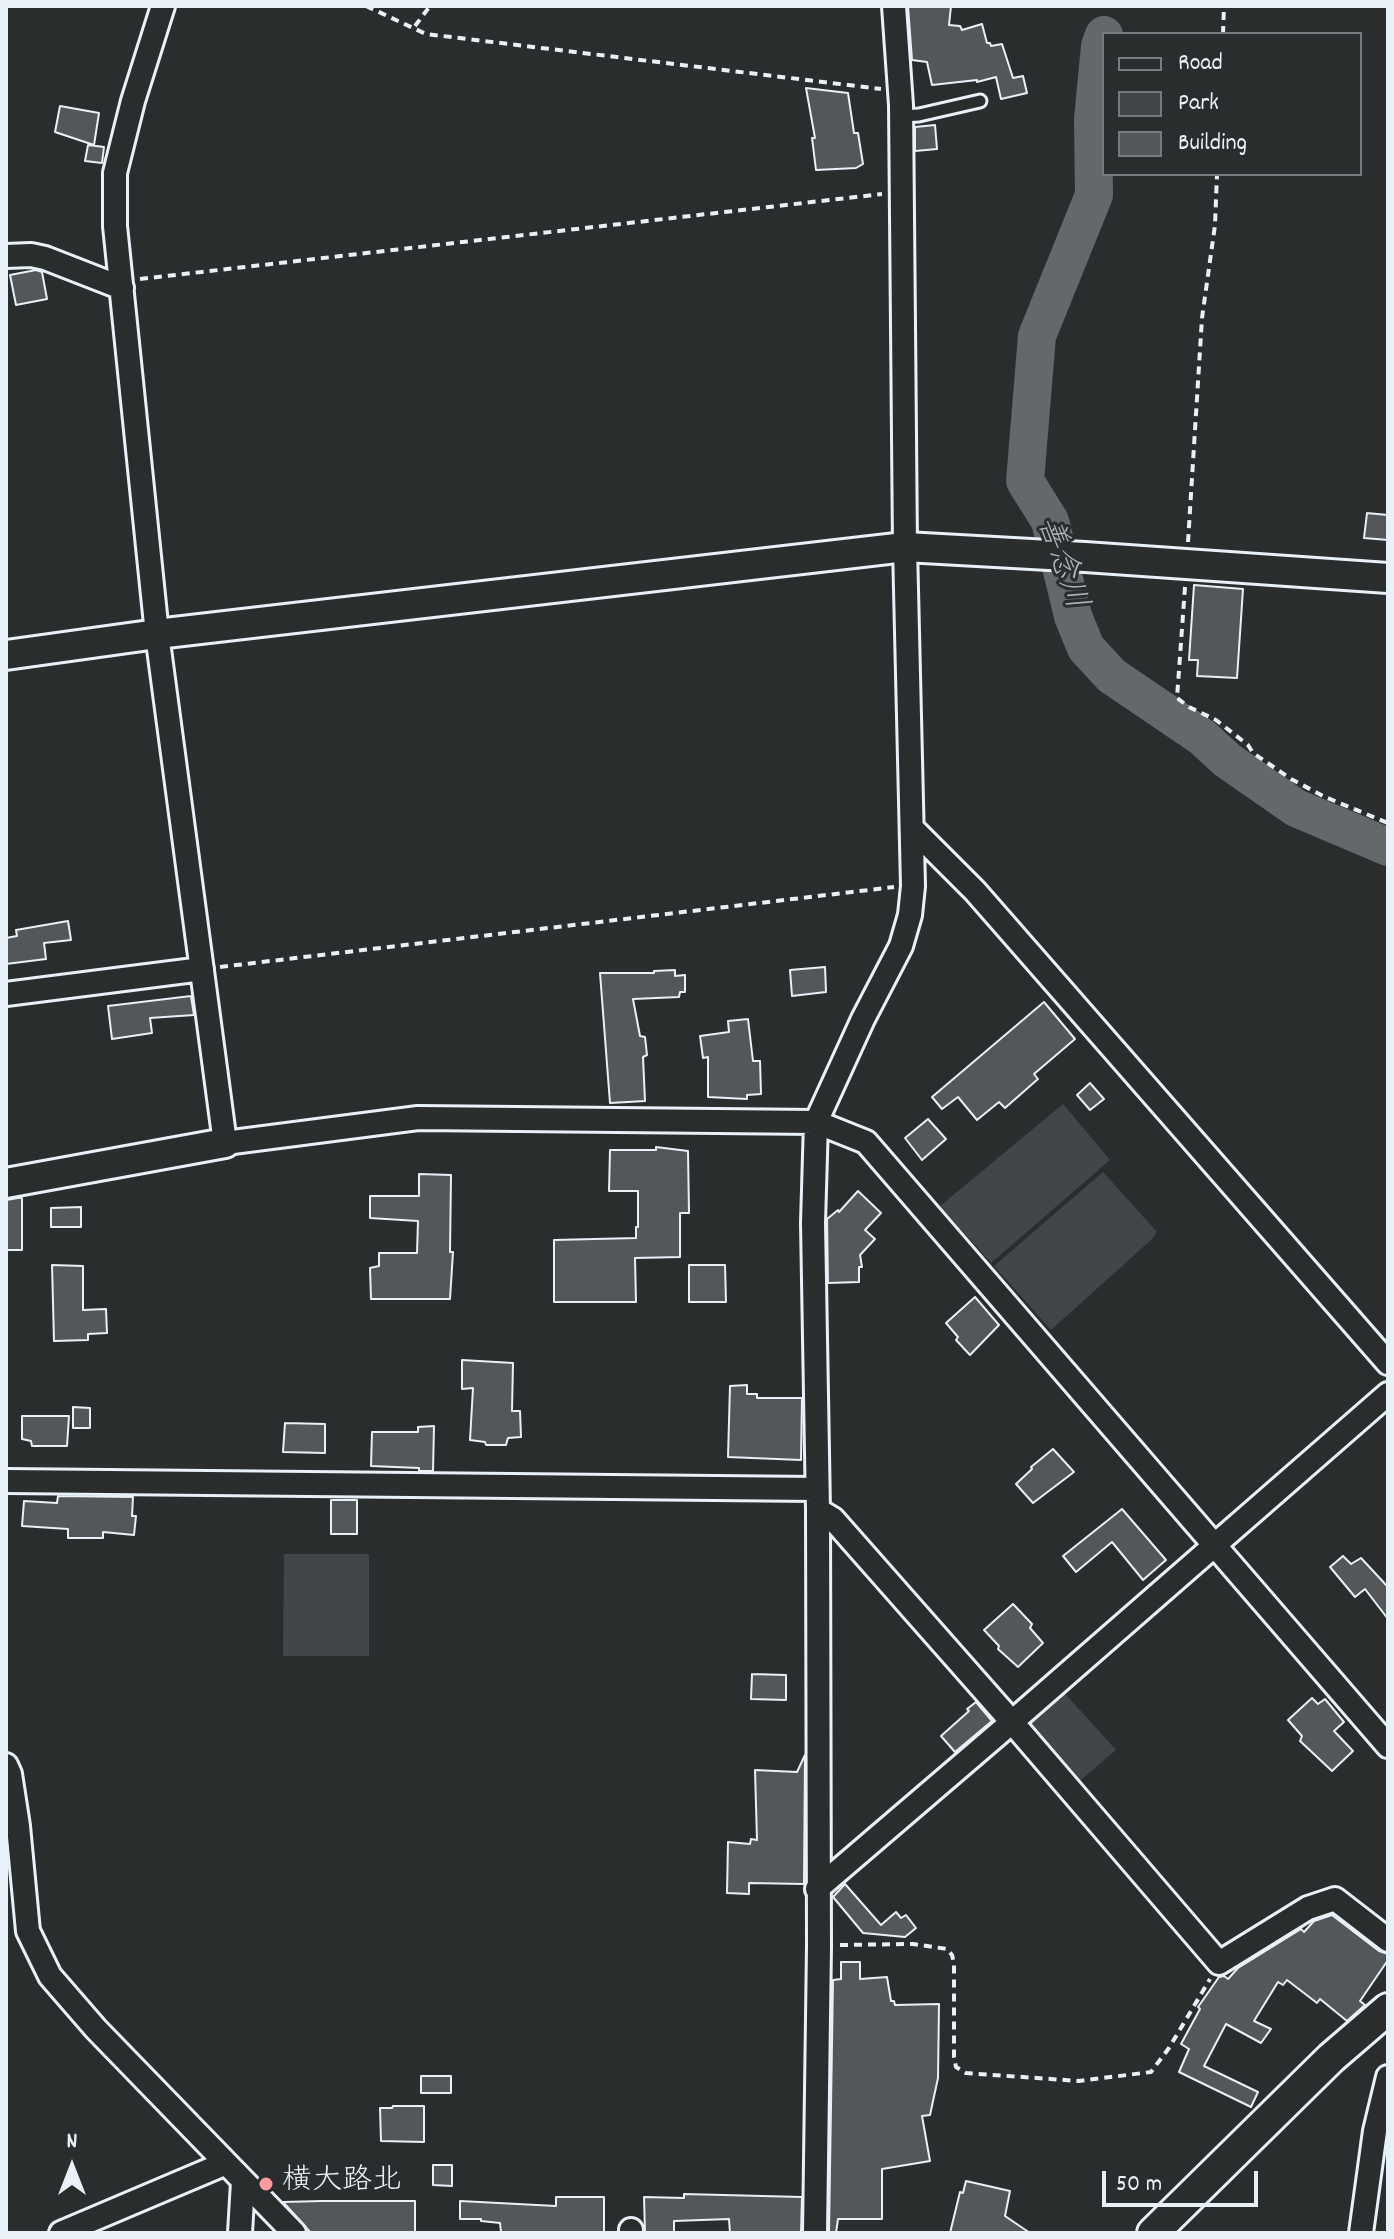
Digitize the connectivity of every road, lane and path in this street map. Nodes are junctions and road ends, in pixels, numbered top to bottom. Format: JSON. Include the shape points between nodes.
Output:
{"nodes":[{"id":1,"x":163,"y":6,"type":"edge"},
{"id":2,"x":366,"y":6,"type":"edge"},
{"id":3,"x":430,"y":6,"type":"edge"},
{"id":4,"x":894,"y":6,"type":"edge"},
{"id":5,"x":1224,"y":6,"type":"edge"},
{"id":6,"x":415,"y":26,"type":"junction"},
{"id":7,"x":1223,"y":32,"type":"edge"},
{"id":8,"x":899,"y":87,"type":"junction"},
{"id":9,"x":980,"y":101,"type":"dead end"},
{"id":10,"x":901,"y":116,"type":"junction"},
{"id":11,"x":1217,"y":176,"type":"edge"},
{"id":12,"x":901,"y":192,"type":"junction"},
{"id":13,"x":6,"y":256,"type":"edge"},
{"id":14,"x":122,"y":285,"type":"junction"},
{"id":15,"x":905,"y":547,"type":"junction"},
{"id":16,"x":1186,"y":563,"type":"junction"},
{"id":17,"x":1388,"y":578,"type":"edge"},
{"id":18,"x":157,"y":634,"type":"junction"},
{"id":19,"x":6,"y":655,"type":"edge"},
{"id":20,"x":1388,"y":823,"type":"edge"},
{"id":21,"x":913,"y":829,"type":"junction"},
{"id":22,"x":913,"y":886,"type":"junction"},
{"id":23,"x":202,"y":969,"type":"junction"},
{"id":24,"x":6,"y":994,"type":"edge"},
{"id":25,"x":816,"y":1122,"type":"junction"},
{"id":26,"x":225,"y":1143,"type":"junction"},
{"id":27,"x":6,"y":1183,"type":"edge"},
{"id":28,"x":1388,"y":1363,"type":"edge"},
{"id":29,"x":1388,"y":1394,"type":"edge"},
{"id":30,"x":6,"y":1481,"type":"edge"},
{"id":31,"x":817,"y":1499,"type":"junction"},
{"id":32,"x":1214,"y":1545,"type":"junction"},
{"id":33,"x":1012,"y":1722,"type":"junction"},
{"id":34,"x":1388,"y":1746,"type":"edge"},
{"id":35,"x":7,"y":1771,"type":"edge"},
{"id":36,"x":817,"y":1889,"type":"junction"},
{"id":37,"x":1388,"y":1940,"type":"edge"},
{"id":38,"x":819,"y":1946,"type":"junction"},
{"id":39,"x":1219,"y":1963,"type":"junction"},
{"id":40,"x":1388,"y":2009,"type":"edge"},
{"id":41,"x":1388,"y":2077,"type":"edge"},
{"id":42,"x":226,"y":2163,"type":"junction"},
{"id":43,"x":243,"y":2182,"type":"junction"},
{"id":44,"x":61,"y":2233,"type":"edge"},
{"id":45,"x":240,"y":2233,"type":"edge"},
{"id":46,"x":294,"y":2233,"type":"edge"},
{"id":47,"x":815,"y":2233,"type":"edge"},
{"id":48,"x":1153,"y":2233,"type":"edge"},
{"id":49,"x":1361,"y":2233,"type":"edge"}],
"edges":[{"from":1,"to":14,"type":"street","via":[[115,173]]},
{"from":2,"to":6,"type":"path"},
{"from":3,"to":6,"type":"path"},
{"from":4,"to":8,"type":"street"},
{"from":5,"to":7,"type":"path"},
{"from":6,"to":8,"type":"path","via":[[426,34],[878,90]]},
{"from":8,"to":10,"type":"street"},
{"from":9,"to":10,"type":"lane"},
{"from":10,"to":12,"type":"street"},
{"from":11,"to":16,"type":"path"},
{"from":12,"to":14,"type":"path"},
{"from":12,"to":15,"type":"street"},
{"from":13,"to":14,"type":"street","via":[[45,258]]},
{"from":14,"to":18,"type":"street"},
{"from":15,"to":16,"type":"street"},
{"from":15,"to":18,"type":"street"},
{"from":15,"to":21,"type":"street"},
{"from":16,"to":17,"type":"street"},
{"from":16,"to":20,"type":"path","via":[[1177,698],[1216,720],[1291,779]]},
{"from":18,"to":19,"type":"street"},
{"from":18,"to":23,"type":"street"},
{"from":21,"to":22,"type":"street"},
{"from":21,"to":28,"type":"street","via":[[975,891]]},
{"from":22,"to":23,"type":"path"},
{"from":22,"to":25,"type":"street","via":[[901,946]]},
{"from":23,"to":24,"type":"street"},
{"from":23,"to":26,"type":"street"},
{"from":25,"to":26,"type":"street","via":[[418,1118]]},
{"from":25,"to":31,"type":"street"},
{"from":25,"to":32,"type":"street","via":[[866,1142]]},
{"from":26,"to":27,"type":"street"},
{"from":29,"to":32,"type":"street"},
{"from":30,"to":31,"type":"street"},
{"from":31,"to":33,"type":"street"},
{"from":31,"to":36,"type":"street"},
{"from":32,"to":33,"type":"street"},
{"from":32,"to":34,"type":"street"},
{"from":33,"to":36,"type":"street"},
{"from":33,"to":39,"type":"street"},
{"from":35,"to":42,"type":"street","via":[[28,1931],[50,1976]]},
{"from":36,"to":38,"type":"street"},
{"from":37,"to":39,"type":"street","via":[[1335,1899],[1308,1908]]},
{"from":38,"to":39,"type":"path","via":[[913,1944],[947,1949],[954,1963],[954,2057],[960,2071],[1064,2081],[1151,2072]]},
{"from":38,"to":47,"type":"street"},
{"from":40,"to":48,"type":"main road"},
{"from":41,"to":49,"type":"street"},
{"from":42,"to":43,"type":"street"},
{"from":42,"to":44,"type":"street"},
{"from":43,"to":45,"type":"street"},
{"from":43,"to":46,"type":"street"}]}
